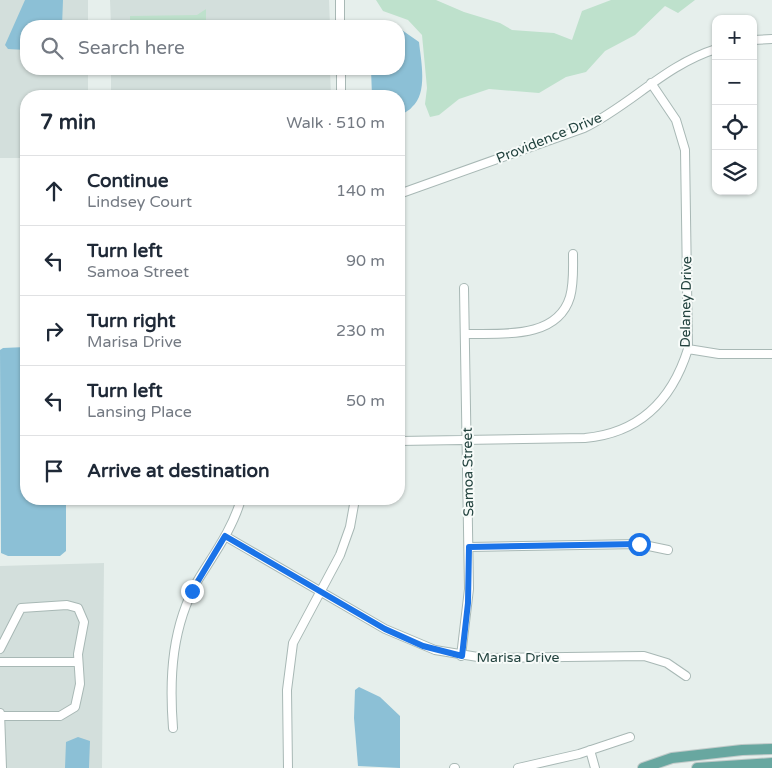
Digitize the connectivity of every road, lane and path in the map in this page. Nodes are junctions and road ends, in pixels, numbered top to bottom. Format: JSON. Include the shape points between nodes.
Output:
{"nodes":[{"id":1,"x":340,"y":0,"type":"edge"},
{"id":2,"x":340,"y":20,"type":"edge"},
{"id":3,"x":772,"y":39,"type":"edge"},
{"id":4,"x":757,"y":40,"type":"edge"},
{"id":5,"x":712,"y":51,"type":"edge"},
{"id":6,"x":341,"y":75,"type":"edge"},
{"id":7,"x":651,"y":84,"type":"junction"},
{"id":8,"x":341,"y":90,"type":"edge"},
{"id":9,"x":405,"y":192,"type":"edge"},
{"id":10,"x":573,"y":254,"type":"dead end"},
{"id":11,"x":464,"y":288,"type":"dead end"},
{"id":12,"x":465,"y":334,"type":"junction"},
{"id":13,"x":688,"y":349,"type":"junction"},
{"id":14,"x":772,"y":354,"type":"edge"},
{"id":15,"x":467,"y":439,"type":"junction"},
{"id":16,"x":405,"y":441,"type":"edge"},
{"id":17,"x":239,"y":505,"type":"edge"},
{"id":18,"x":354,"y":505,"type":"edge"},
{"id":19,"x":225,"y":536,"type":"junction"},
{"id":20,"x":469,"y":547,"type":"junction"},
{"id":21,"x":668,"y":550,"type":"dead end"},
{"id":22,"x":321,"y":592,"type":"junction"},
{"id":23,"x":0,"y":649,"type":"edge"},
{"id":24,"x":462,"y":656,"type":"junction"},
{"id":25,"x":0,"y":662,"type":"edge"},
{"id":26,"x":78,"y":662,"type":"junction"},
{"id":27,"x":686,"y":676,"type":"dead end"},
{"id":28,"x":0,"y":712,"type":"edge"},
{"id":29,"x":0,"y":716,"type":"edge"},
{"id":30,"x":173,"y":728,"type":"dead end"},
{"id":31,"x":630,"y":737,"type":"dead end"},
{"id":32,"x":772,"y":749,"type":"edge"},
{"id":33,"x":590,"y":750,"type":"junction"},
{"id":34,"x":772,"y":763,"type":"edge"},
{"id":35,"x":2,"y":768,"type":"edge"},
{"id":36,"x":288,"y":768,"type":"edge"},
{"id":37,"x":518,"y":768,"type":"edge"},
{"id":38,"x":595,"y":768,"type":"edge"},
{"id":39,"x":643,"y":768,"type":"edge"},
{"id":40,"x":697,"y":768,"type":"edge"}],
"edges":[{"from":1,"to":2,"type":"street"},
{"from":3,"to":4,"type":"street"},
{"from":5,"to":7,"type":"street","name":"Providence Drive","via":[[678,65]]},
{"from":6,"to":8,"type":"street"},
{"from":7,"to":9,"type":"street","name":"Providence Drive","via":[[610,114],[584,128]]},
{"from":7,"to":13,"type":"street","name":"Delaney Drive","via":[[676,120],[685,150]]},
{"from":10,"to":12,"type":"street","via":[[569,299],[552,321],[526,332]]},
{"from":11,"to":12,"type":"street","name":"Samoa Street"},
{"from":12,"to":15,"type":"street","name":"Samoa Street"},
{"from":13,"to":14,"type":"street","via":[[720,354]]},
{"from":13,"to":15,"type":"street","name":"Delaney Drive","via":[[679,375],[662,400],[641,419],[622,429],[585,438]]},
{"from":15,"to":16,"type":"street","name":"Delaney Drive"},
{"from":15,"to":20,"type":"street","name":"Samoa Street"},
{"from":17,"to":19,"type":"street"},
{"from":18,"to":22,"type":"street","via":[[343,547]]},
{"from":19,"to":22,"type":"street","name":"Marisa Drive"},
{"from":19,"to":30,"type":"street","via":[[192,591],[177,635],[171,676]]},
{"from":20,"to":21,"type":"street","via":[[639,544]]},
{"from":20,"to":24,"type":"street","name":"Samoa Street","via":[[468,603]]},
{"from":22,"to":24,"type":"street","name":"Marisa Drive","via":[[410,641]]},
{"from":22,"to":36,"type":"street","via":[[298,630],[290,660]]},
{"from":23,"to":26,"type":"street","via":[[21,608],[67,605],[78,608],[84,622]]},
{"from":24,"to":27,"type":"street","name":"Marisa Drive","via":[[644,656],[667,663]]},
{"from":25,"to":26,"type":"street"},
{"from":26,"to":29,"type":"street","via":[[80,684],[75,707],[60,716]]},
{"from":28,"to":29,"type":"street"},
{"from":29,"to":35,"type":"street"},
{"from":31,"to":33,"type":"street"},
{"from":32,"to":39,"type":"main road","via":[[672,758]]},
{"from":33,"to":37,"type":"street"},
{"from":33,"to":38,"type":"street"},
{"from":34,"to":40,"type":"main road"}]}
